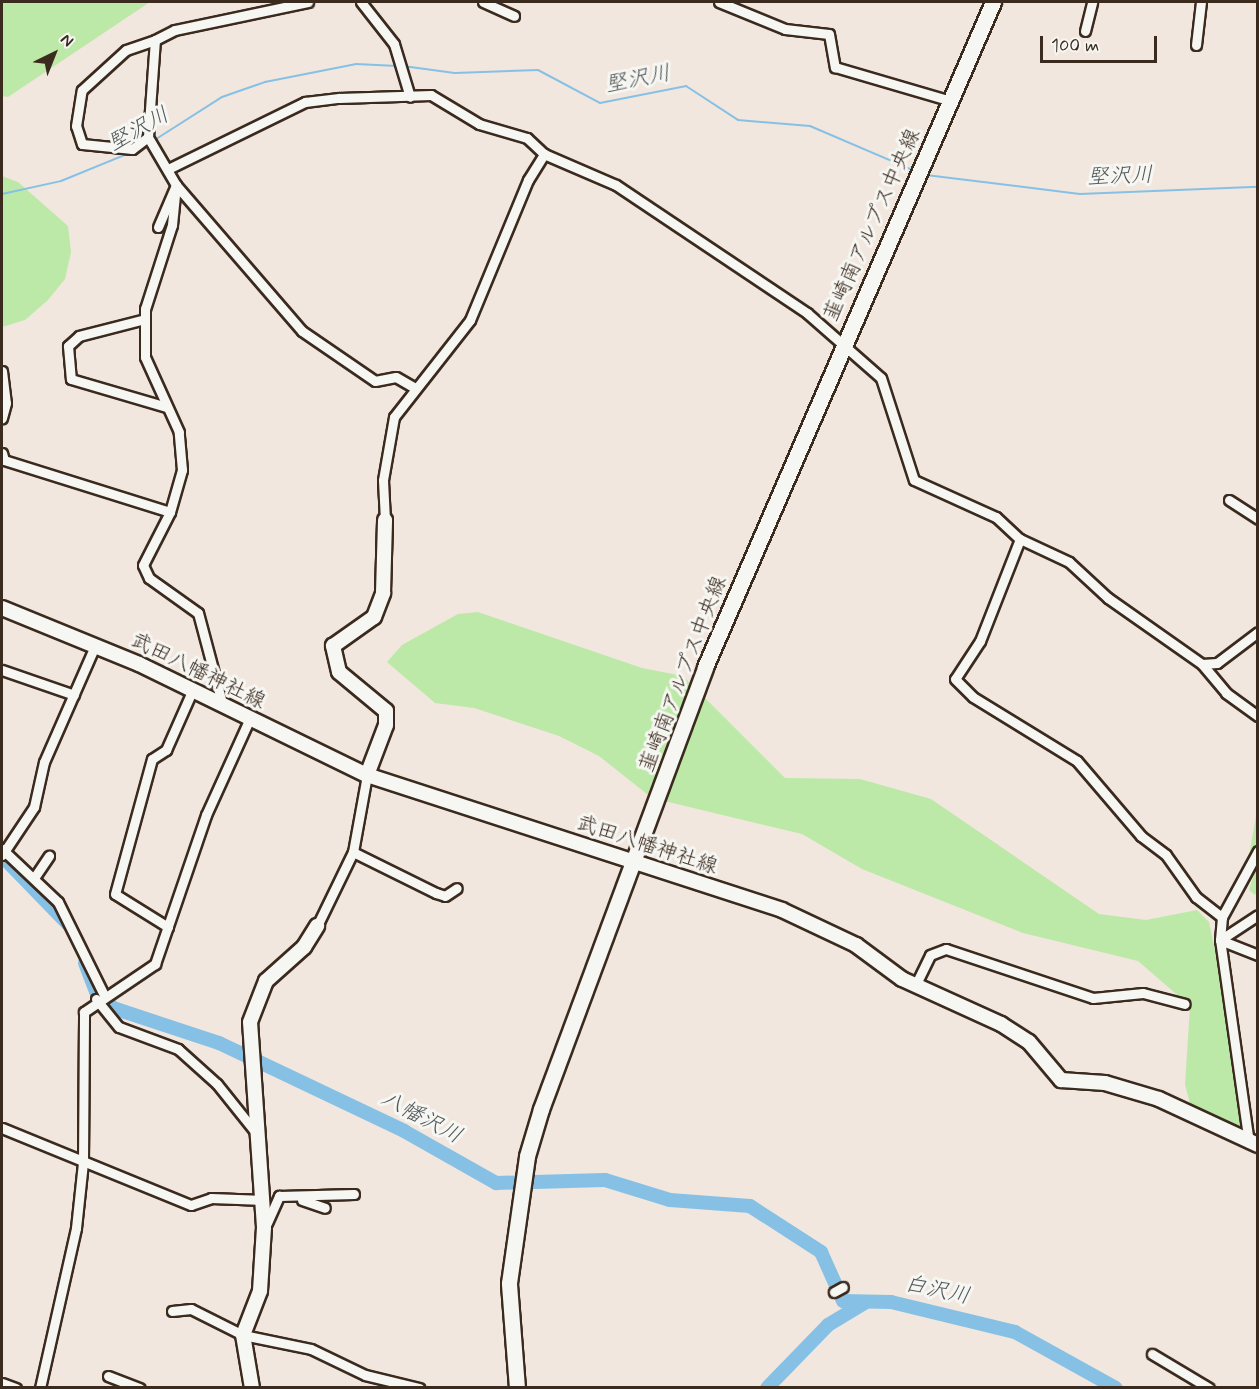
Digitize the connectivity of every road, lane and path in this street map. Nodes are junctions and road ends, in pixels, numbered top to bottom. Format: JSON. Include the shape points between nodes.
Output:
{"nodes":[{"id":1,"x":308,"y":2,"type":"edge"},
{"id":2,"x":361,"y":2,"type":"edge"},
{"id":3,"x":483,"y":2,"type":"edge"},
{"id":4,"x":719,"y":2,"type":"edge"},
{"id":5,"x":993,"y":2,"type":"edge"},
{"id":6,"x":1092,"y":2,"type":"edge"},
{"id":7,"x":1201,"y":2,"type":"edge"},
{"id":8,"x":735,"y":6,"type":"edge"},
{"id":9,"x":514,"y":16,"type":"dead end"},
{"id":10,"x":1084,"y":32,"type":"dead end"},
{"id":11,"x":155,"y":40,"type":"junction"},
{"id":12,"x":1196,"y":45,"type":"dead end"},
{"id":13,"x":410,"y":97,"type":"junction"},
{"id":14,"x":951,"y":101,"type":"junction"},
{"id":15,"x":148,"y":137,"type":"junction"},
{"id":16,"x":544,"y":154,"type":"junction"},
{"id":17,"x":165,"y":165,"type":"junction"},
{"id":18,"x":176,"y":185,"type":"junction"},
{"id":19,"x":158,"y":227,"type":"dead end"},
{"id":20,"x":145,"y":319,"type":"junction"},
{"id":21,"x":841,"y":345,"type":"junction"},
{"id":22,"x":2,"y":371,"type":"edge"},
{"id":23,"x":413,"y":387,"type":"junction"},
{"id":24,"x":167,"y":407,"type":"junction"},
{"id":25,"x":2,"y":418,"type":"edge"},
{"id":26,"x":2,"y":453,"type":"edge"},
{"id":27,"x":1229,"y":500,"type":"dead end"},
{"id":28,"x":170,"y":512,"type":"junction"},
{"id":29,"x":1257,"y":519,"type":"edge"},
{"id":30,"x":385,"y":520,"type":"joint"},
{"id":31,"x":1020,"y":539,"type":"junction"},
{"id":32,"x":2,"y":608,"type":"edge"},
{"id":33,"x":1257,"y":632,"type":"edge"},
{"id":34,"x":95,"y":646,"type":"junction"},
{"id":35,"x":1202,"y":664,"type":"junction"},
{"id":36,"x":2,"y":670,"type":"edge"},
{"id":37,"x":193,"y":689,"type":"junction"},
{"id":38,"x":74,"y":695,"type":"junction"},
{"id":39,"x":222,"y":703,"type":"junction"},
{"id":40,"x":1257,"y":716,"type":"edge"},
{"id":41,"x":250,"y":718,"type":"junction"},
{"id":42,"x":367,"y":775,"type":"junction"},
{"id":43,"x":1257,"y":851,"type":"edge"},
{"id":44,"x":3,"y":852,"type":"edge"},
{"id":45,"x":352,"y":852,"type":"junction"},
{"id":46,"x":49,"y":856,"type":"dead end"},
{"id":47,"x":634,"y":865,"type":"junction"},
{"id":48,"x":34,"y":878,"type":"junction"},
{"id":49,"x":457,"y":888,"type":"dead end"},
{"id":50,"x":1257,"y":915,"type":"edge"},
{"id":51,"x":1222,"y":918,"type":"junction"},
{"id":52,"x":317,"y":926,"type":"joint"},
{"id":53,"x":168,"y":927,"type":"junction"},
{"id":54,"x":1220,"y":940,"type":"junction"},
{"id":55,"x":1257,"y":955,"type":"edge"},
{"id":56,"x":915,"y":986,"type":"junction"},
{"id":57,"x":100,"y":997,"type":"junction"},
{"id":58,"x":1185,"y":1004,"type":"dead end"},
{"id":59,"x":2,"y":1128,"type":"edge"},
{"id":60,"x":257,"y":1134,"type":"junction"},
{"id":61,"x":1253,"y":1144,"type":"edge"},
{"id":62,"x":83,"y":1162,"type":"junction"},
{"id":63,"x":354,"y":1194,"type":"dead end"},
{"id":64,"x":290,"y":1196,"type":"junction"},
{"id":65,"x":264,"y":1200,"type":"junction"},
{"id":66,"x":325,"y":1208,"type":"dead end"},
{"id":67,"x":264,"y":1227,"type":"junction"},
{"id":68,"x":843,"y":1287,"type":"dead end"},
{"id":69,"x":834,"y":1292,"type":"dead end"},
{"id":70,"x":172,"y":1311,"type":"dead end"},
{"id":71,"x":243,"y":1335,"type":"junction"},
{"id":72,"x":1152,"y":1354,"type":"dead end"},
{"id":73,"x":108,"y":1376,"type":"dead end"},
{"id":74,"x":2,"y":1383,"type":"edge"},
{"id":75,"x":16,"y":1388,"type":"edge"},
{"id":76,"x":39,"y":1388,"type":"edge"},
{"id":77,"x":140,"y":1388,"type":"edge"},
{"id":78,"x":252,"y":1388,"type":"edge"},
{"id":79,"x":419,"y":1388,"type":"edge"},
{"id":80,"x":517,"y":1388,"type":"edge"},
{"id":81,"x":1209,"y":1388,"type":"edge"}],
"edges":[{"from":1,"to":11,"type":"street","via":[[175,30]]},
{"from":2,"to":13,"type":"street","via":[[394,44],[401,79]]},
{"from":3,"to":9,"type":"street"},
{"from":4,"to":8,"type":"street"},
{"from":5,"to":14,"type":"main road","name":"韮崎南アルプス中央線"},
{"from":6,"to":10,"type":"street"},
{"from":7,"to":12,"type":"street"},
{"from":8,"to":14,"type":"street","via":[[785,29],[829,34],[835,67]]},
{"from":11,"to":15,"type":"street"},
{"from":11,"to":15,"type":"street","via":[[126,50],[82,90],[76,126],[82,144],[132,149]]},
{"from":13,"to":16,"type":"street","via":[[431,95],[479,124],[527,138]]},
{"from":13,"to":17,"type":"street","via":[[305,102]]},
{"from":14,"to":21,"type":"main road","name":"韮崎南アルプス中央線"},
{"from":15,"to":17,"type":"street"},
{"from":16,"to":21,"type":"street","via":[[616,185],[807,313]]},
{"from":16,"to":23,"type":"street","via":[[528,180],[470,320]]},
{"from":17,"to":18,"type":"street"},
{"from":18,"to":19,"type":"street"},
{"from":18,"to":20,"type":"street","via":[[172,225]]},
{"from":18,"to":23,"type":"street","via":[[302,331],[375,381],[396,376]]},
{"from":20,"to":24,"type":"street","via":[[148,369]]},
{"from":20,"to":24,"type":"street","via":[[79,336],[68,346],[70,379]]},
{"from":21,"to":31,"type":"street","via":[[881,378],[914,480],[996,517]]},
{"from":21,"to":47,"type":"main road","name":"韮崎南アルプス中央線","via":[[705,667]]},
{"from":22,"to":25,"type":"street","via":[[6,403]]},
{"from":23,"to":30,"type":"street","via":[[394,417],[383,480]]},
{"from":24,"to":28,"type":"street","via":[[182,456]]},
{"from":26,"to":28,"type":"street","via":[[15,464],[33,465]]},
{"from":27,"to":29,"type":"street"},
{"from":28,"to":39,"type":"street","via":[[143,565],[149,578],[198,613]]},
{"from":30,"to":42,"type":"main road","via":[[383,593],[374,617],[333,646],[339,672],[386,711],[386,725]]},
{"from":31,"to":35,"type":"street","via":[[1069,562],[1108,598]]},
{"from":31,"to":51,"type":"street","via":[[980,641],[955,679],[973,697],[1077,761],[1142,836],[1166,855],[1196,897]]},
{"from":32,"to":34,"type":"main road","name":"武田八幡神社線"},
{"from":33,"to":35,"type":"street","via":[[1217,663]]},
{"from":34,"to":37,"type":"main road","name":"武田八幡神社線"},
{"from":34,"to":38,"type":"street"},
{"from":35,"to":40,"type":"street","via":[[1226,693]]},
{"from":36,"to":38,"type":"street"},
{"from":37,"to":39,"type":"main road","name":"武田八幡神社線"},
{"from":37,"to":53,"type":"street","via":[[166,750],[152,759],[115,894]]},
{"from":38,"to":44,"type":"street","via":[[44,762],[34,807]]},
{"from":39,"to":41,"type":"main road","name":"武田八幡神社線"},
{"from":41,"to":42,"type":"main road","name":"武田八幡神社線"},
{"from":41,"to":53,"type":"street","via":[[206,814]]},
{"from":42,"to":45,"type":"street"},
{"from":42,"to":47,"type":"main road","name":"武田八幡神社線"},
{"from":43,"to":51,"type":"street"},
{"from":44,"to":48,"type":"street"},
{"from":45,"to":49,"type":"street","via":[[436,893],[445,896]]},
{"from":45,"to":52,"type":"street"},
{"from":46,"to":48,"type":"street"},
{"from":47,"to":56,"type":"main road","name":"武田八幡神社線","via":[[782,910],[856,945]]},
{"from":47,"to":80,"type":"main road","name":"韮崎南アルプス中央線","via":[[527,1156],[509,1283]]},
{"from":48,"to":57,"type":"street","via":[[73,925]]},
{"from":50,"to":54,"type":"street"},
{"from":51,"to":54,"type":"street"},
{"from":52,"to":60,"type":"main road","via":[[257,995],[250,1022]]},
{"from":53,"to":57,"type":"street","via":[[148,972]]},
{"from":54,"to":55,"type":"street"},
{"from":54,"to":61,"type":"street"},
{"from":56,"to":58,"type":"street","via":[[930,955],[946,949],[1093,998],[1143,993]]},
{"from":56,"to":61,"type":"main road","name":"武田八幡神社線","via":[[1029,1042],[1061,1080],[1105,1083],[1159,1099]]},
{"from":57,"to":60,"type":"street","via":[[119,1027],[178,1049],[217,1084]]},
{"from":57,"to":62,"type":"street","via":[[84,1012]]},
{"from":59,"to":62,"type":"street"},
{"from":60,"to":65,"type":"main road"},
{"from":62,"to":65,"type":"street","via":[[191,1205],[211,1198]]},
{"from":62,"to":76,"type":"street","via":[[72,1250]]},
{"from":63,"to":64,"type":"street"},
{"from":64,"to":66,"type":"street"},
{"from":64,"to":67,"type":"street","via":[[273,1202]]},
{"from":65,"to":67,"type":"main road"},
{"from":67,"to":71,"type":"main road","via":[[260,1291]]},
{"from":68,"to":69,"type":"street"},
{"from":70,"to":71,"type":"street","via":[[191,1309]]},
{"from":71,"to":78,"type":"main road"},
{"from":71,"to":79,"type":"street","via":[[311,1349],[365,1375]]},
{"from":72,"to":81,"type":"street"},
{"from":73,"to":77,"type":"street"},
{"from":74,"to":75,"type":"street"}]}
